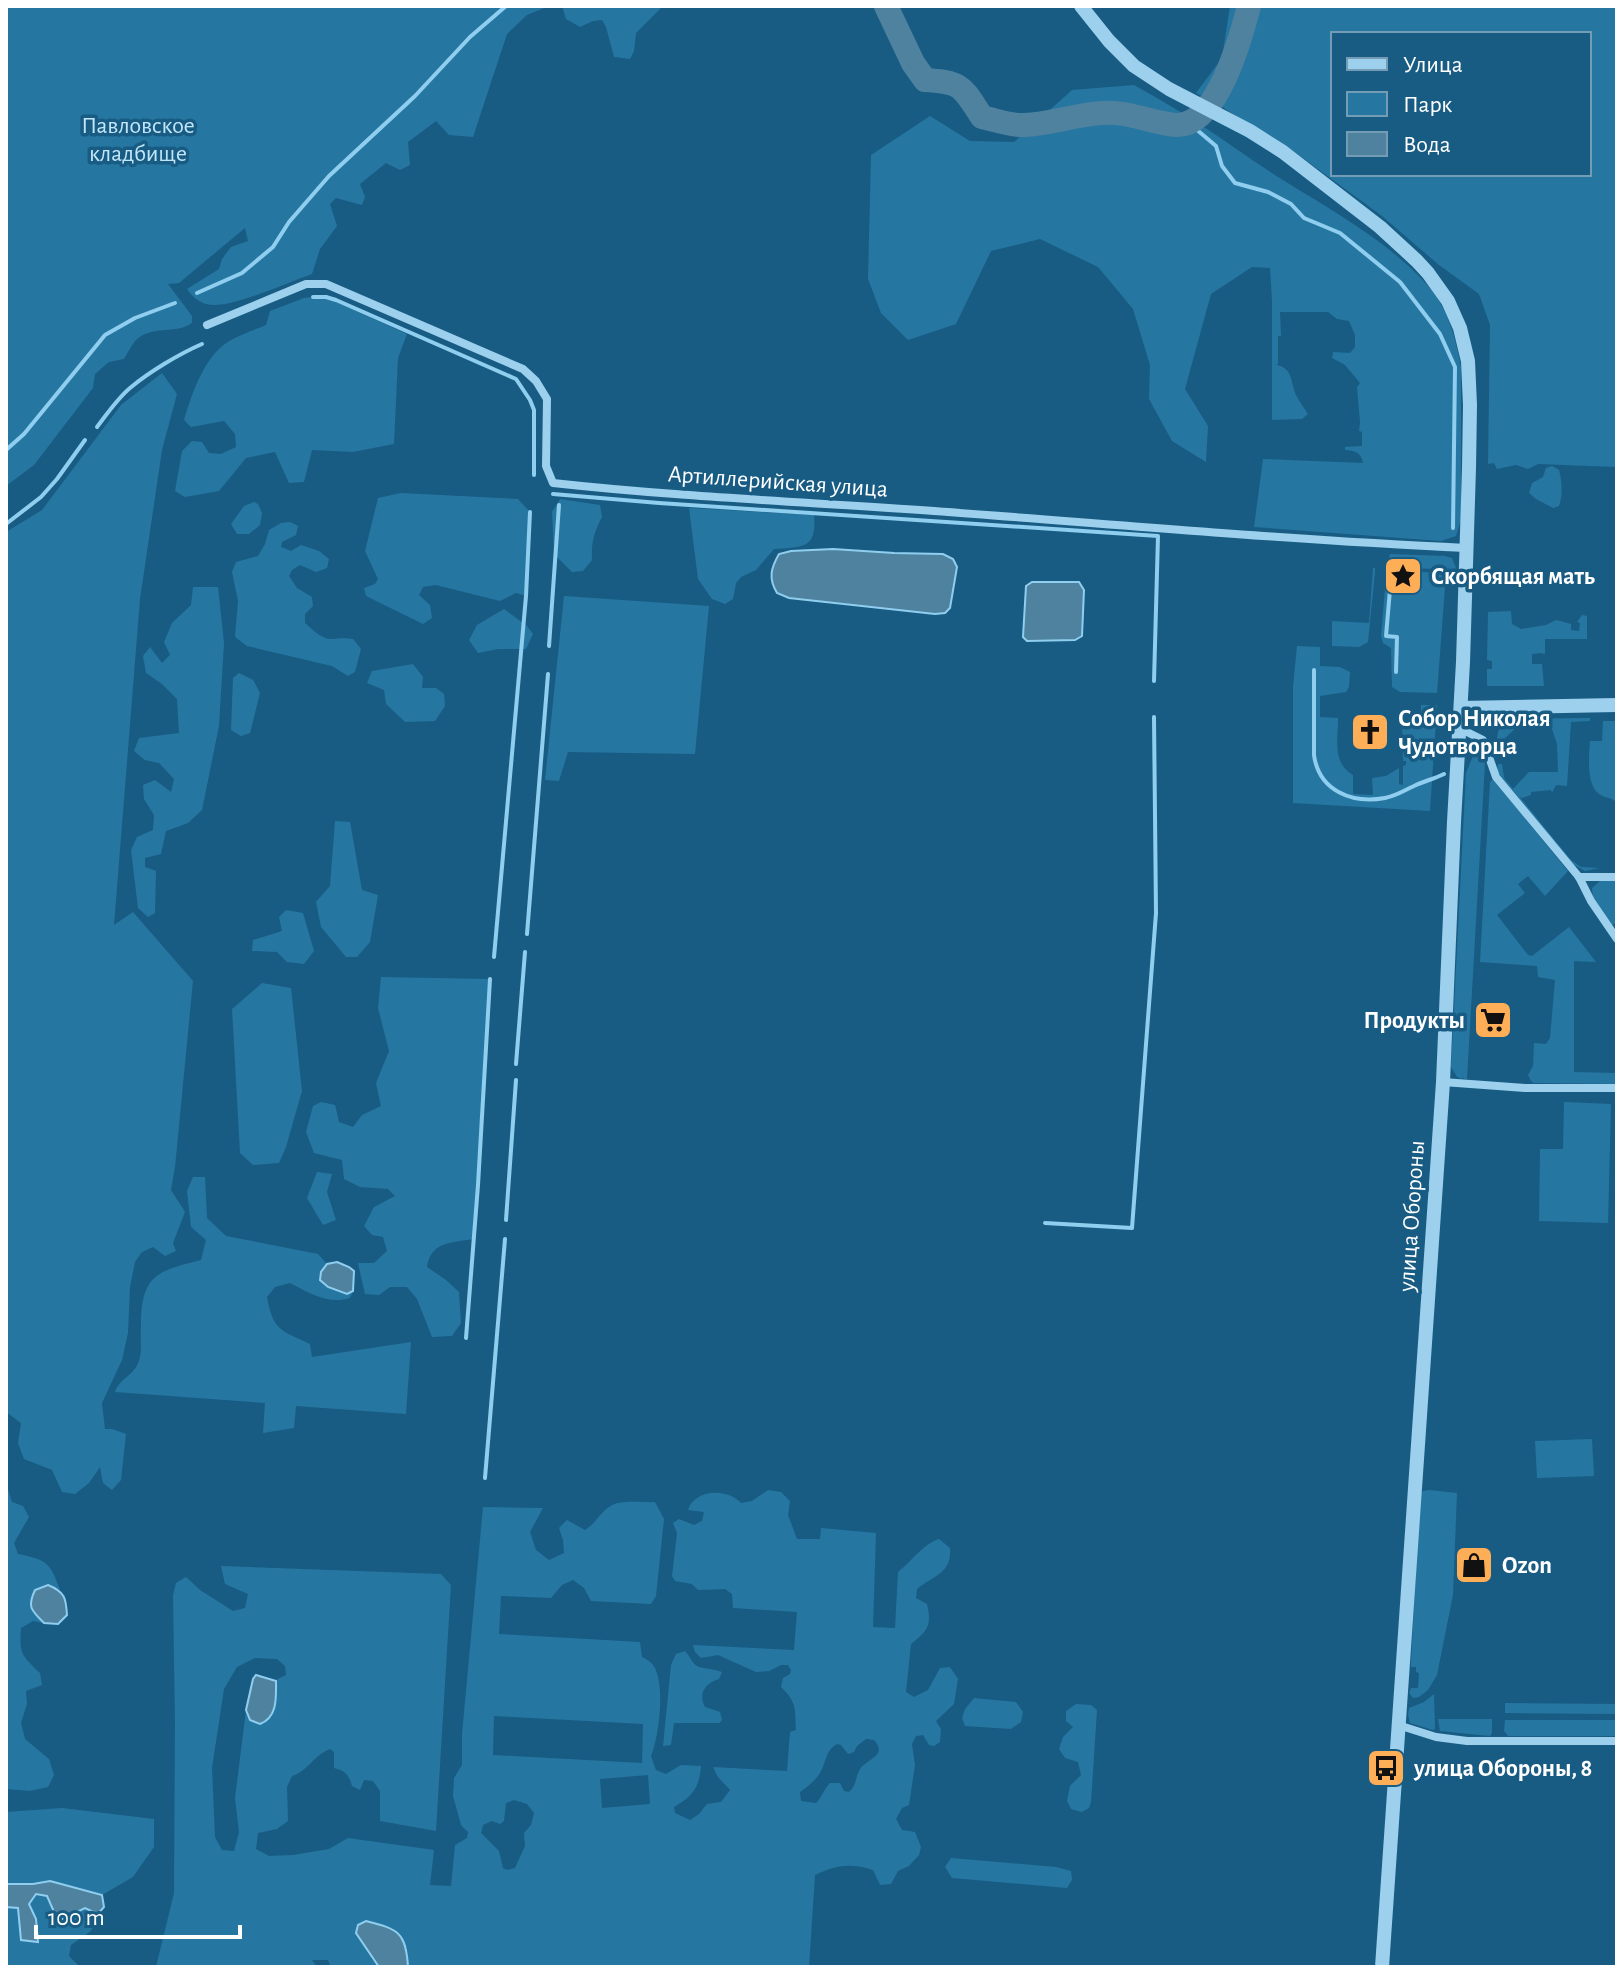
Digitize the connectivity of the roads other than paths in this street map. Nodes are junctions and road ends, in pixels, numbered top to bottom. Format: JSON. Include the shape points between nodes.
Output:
{"nodes":[{"id":1,"x":1081,"y":6,"type":"edge"},
{"id":2,"x":207,"y":325,"type":"dead end"},
{"id":3,"x":1466,"y":548,"type":"junction"},
{"id":4,"x":1617,"y":705,"type":"edge"},
{"id":5,"x":1461,"y":708,"type":"junction"},
{"id":6,"x":1459,"y":728,"type":"junction"},
{"id":7,"x":1579,"y":877,"type":"junction"},
{"id":8,"x":1617,"y":877,"type":"edge"},
{"id":9,"x":1617,"y":939,"type":"edge"},
{"id":10,"x":1443,"y":1082,"type":"junction"},
{"id":11,"x":1617,"y":1088,"type":"edge"},
{"id":12,"x":1398,"y":1725,"type":"junction"},
{"id":13,"x":1617,"y":1741,"type":"edge"},
{"id":14,"x":1382,"y":1967,"type":"edge"}],
"edges":[{"from":1,"to":3,"type":"street","name":"улица Обороны","via":[[1145,75],[1283,152],[1380,227],[1442,292],[1460,328],[1468,361]]},
{"from":2,"to":3,"type":"street","name":"Артиллерийская улица","via":[[306,284],[326,284],[523,369],[547,399],[546,466],[553,483]]},
{"from":3,"to":5,"type":"street","name":"улица Обороны"},
{"from":4,"to":5,"type":"street"},
{"from":5,"to":6,"type":"street","name":"улица Обороны"},
{"from":6,"to":7,"type":"street","via":[[1483,740],[1496,777]]},
{"from":6,"to":10,"type":"street","name":"улица Обороны"},
{"from":7,"to":8,"type":"street"},
{"from":7,"to":9,"type":"street"},
{"from":10,"to":11,"type":"street"},
{"from":10,"to":12,"type":"street","name":"улица Обороны"},
{"from":12,"to":13,"type":"street","via":[[1467,1741]]},
{"from":12,"to":14,"type":"street","name":"улица Обороны"}]}
